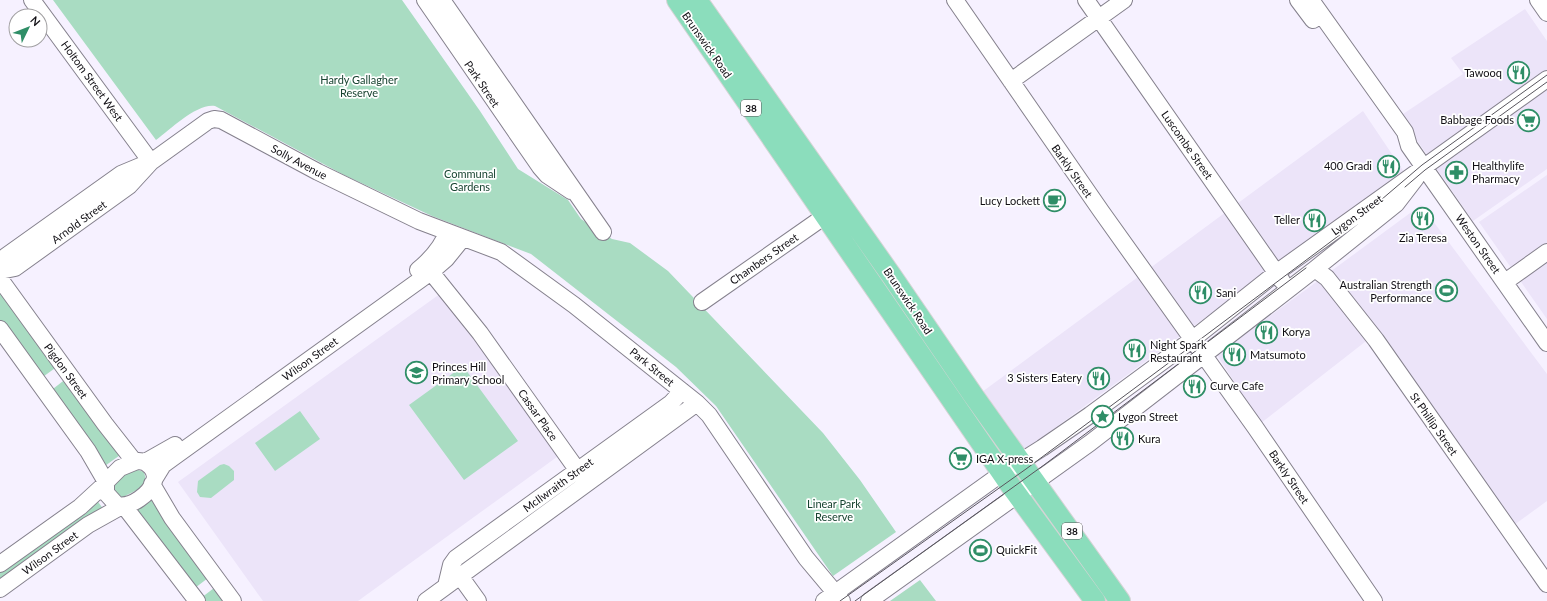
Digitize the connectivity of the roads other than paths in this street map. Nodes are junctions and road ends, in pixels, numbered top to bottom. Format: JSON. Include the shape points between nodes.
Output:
{"nodes":[{"id":1,"x":32,"y":0,"type":"edge"},
{"id":2,"x":43,"y":0,"type":"edge"},
{"id":3,"x":425,"y":0,"type":"edge"},
{"id":4,"x":442,"y":0,"type":"edge"},
{"id":5,"x":677,"y":0,"type":"edge"},
{"id":6,"x":697,"y":0,"type":"edge"},
{"id":7,"x":954,"y":0,"type":"edge"},
{"id":8,"x":1086,"y":0,"type":"edge"},
{"id":9,"x":1124,"y":0,"type":"edge"},
{"id":10,"x":1298,"y":0,"type":"edge"},
{"id":11,"x":1311,"y":0,"type":"edge"},
{"id":12,"x":1538,"y":0,"type":"edge"},
{"id":13,"x":1547,"y":13,"type":"edge"},
{"id":14,"x":1099,"y":18,"type":"junction"},
{"id":15,"x":1325,"y":29,"type":"junction"},
{"id":16,"x":1547,"y":79,"type":"edge"},
{"id":17,"x":1011,"y":82,"type":"junction"},
{"id":18,"x":154,"y":160,"type":"junction"},
{"id":19,"x":1424,"y":167,"type":"junction"},
{"id":20,"x":579,"y":196,"type":"junction"},
{"id":21,"x":833,"y":210,"type":"junction"},
{"id":22,"x":447,"y":232,"type":"junction"},
{"id":23,"x":603,"y":232,"type":"dead end"},
{"id":24,"x":463,"y":238,"type":"junction"},
{"id":25,"x":1547,"y":252,"type":"edge"},
{"id":26,"x":0,"y":265,"type":"edge"},
{"id":27,"x":1315,"y":269,"type":"junction"},
{"id":28,"x":0,"y":271,"type":"edge"},
{"id":29,"x":431,"y":272,"type":"junction"},
{"id":30,"x":1276,"y":273,"type":"junction"},
{"id":31,"x":0,"y":279,"type":"edge"},
{"id":32,"x":1505,"y":282,"type":"junction"},
{"id":33,"x":1288,"y":290,"type":"junction"},
{"id":34,"x":702,"y":302,"type":"dead end"},
{"id":35,"x":0,"y":329,"type":"edge"},
{"id":36,"x":1193,"y":339,"type":"junction"},
{"id":37,"x":1547,"y":343,"type":"edge"},
{"id":38,"x":1203,"y":354,"type":"junction"},
{"id":39,"x":954,"y":367,"type":"junction"},
{"id":40,"x":936,"y":379,"type":"junction"},
{"id":41,"x":682,"y":391,"type":"junction"},
{"id":42,"x":696,"y":403,"type":"junction"},
{"id":43,"x":140,"y":461,"type":"junction"},
{"id":44,"x":1020,"y":461,"type":"junction"},
{"id":45,"x":1002,"y":474,"type":"junction"},
{"id":46,"x":582,"y":477,"type":"junction"},
{"id":47,"x":154,"y":481,"type":"junction"},
{"id":48,"x":1036,"y":482,"type":"junction"},
{"id":49,"x":106,"y":483,"type":"junction"},
{"id":50,"x":1016,"y":495,"type":"junction"},
{"id":51,"x":123,"y":506,"type":"junction"},
{"id":52,"x":0,"y":564,"type":"edge"},
{"id":53,"x":453,"y":582,"type":"junction"},
{"id":54,"x":1547,"y":584,"type":"edge"},
{"id":55,"x":0,"y":589,"type":"edge"},
{"id":56,"x":832,"y":599,"type":"edge"},
{"id":57,"x":197,"y":601,"type":"edge"},
{"id":58,"x":233,"y":601,"type":"edge"},
{"id":59,"x":426,"y":601,"type":"edge"},
{"id":60,"x":465,"y":601,"type":"edge"},
{"id":61,"x":478,"y":601,"type":"edge"},
{"id":62,"x":869,"y":601,"type":"edge"},
{"id":63,"x":1095,"y":601,"type":"edge"},
{"id":64,"x":1120,"y":601,"type":"edge"},
{"id":65,"x":1374,"y":601,"type":"edge"}],
"edges":[{"from":1,"to":18,"type":"street","name":"Holtom Street West"},
{"from":2,"to":18,"type":"street","name":"Holtom Street West"},
{"from":3,"to":20,"type":"street","name":"Park Street","via":[[540,168]]},
{"from":4,"to":20,"type":"street","name":"Park Street"},
{"from":5,"to":21,"type":"main road","name":"Brunswick Road","number":"38"},
{"from":6,"to":21,"type":"main road","name":"Brunswick Road","number":"38"},
{"from":7,"to":17,"type":"street","name":"Barkly Street"},
{"from":8,"to":14,"type":"street","name":"Luscombe Street"},
{"from":9,"to":14,"type":"street"},
{"from":10,"to":15,"type":"street","name":"Weston Street"},
{"from":11,"to":15,"type":"street","name":"Weston Street"},
{"from":12,"to":13,"type":"street"},
{"from":14,"to":17,"type":"street"},
{"from":14,"to":30,"type":"street","name":"Luscombe Street"},
{"from":15,"to":19,"type":"street","name":"Weston Street","via":[[1405,132],[1409,146]]},
{"from":16,"to":19,"type":"street","name":"Lygon Street"},
{"from":17,"to":36,"type":"street","name":"Barkly Street"},
{"from":18,"to":22,"type":"street","name":"Solly Avenue","via":[[208,121],[221,120],[318,172]]},
{"from":18,"to":26,"type":"street","name":"Arnold Street","via":[[121,174],[6,256]]},
{"from":18,"to":28,"type":"street","name":"Arnold Street","via":[[129,186],[15,268]]},
{"from":19,"to":27,"type":"street","name":"Lygon Street","via":[[1396,204]]},
{"from":19,"to":30,"type":"street","name":"Lygon Street"},
{"from":19,"to":32,"type":"street","name":"Weston Street"},
{"from":20,"to":23,"type":"street","name":"Park Street"},
{"from":21,"to":34,"type":"street","name":"Chambers Street"},
{"from":21,"to":39,"type":"main road","name":"Brunswick Road","number":"38"},
{"from":21,"to":40,"type":"main road","name":"Brunswick Road","number":"38"},
{"from":22,"to":24,"type":"street","name":"Park Street"},
{"from":22,"to":43,"type":"street","name":"Wilson Street","via":[[437,252],[409,277],[167,451]]},
{"from":24,"to":29,"type":"street","name":"Wilson Street","via":[[446,259]]},
{"from":24,"to":41,"type":"street","name":"Park Street","via":[[498,251],[542,281]]},
{"from":25,"to":32,"type":"street"},
{"from":27,"to":33,"type":"street","name":"Lygon Street"},
{"from":27,"to":54,"type":"street","name":"St Phillip Street","via":[[1327,278],[1376,340]]},
{"from":29,"to":46,"type":"street","name":"Cassar Place","via":[[480,333]]},
{"from":29,"to":47,"type":"street","name":"Wilson Street","via":[[163,465]]},
{"from":30,"to":33,"type":"street","name":"Luscombe Street"},
{"from":30,"to":36,"type":"street","name":"Lygon Street"},
{"from":31,"to":43,"type":"street","name":"Pigdon Street","via":[[83,394]]},
{"from":32,"to":37,"type":"street","name":"Weston Street"},
{"from":33,"to":38,"type":"street","name":"Lygon Street"},
{"from":35,"to":49,"type":"street","via":[[88,451]]},
{"from":36,"to":38,"type":"street","name":"Barkly Street"},
{"from":36,"to":44,"type":"street","name":"Lygon Street","via":[[1066,432]]},
{"from":38,"to":48,"type":"street","name":"Lygon Street"},
{"from":38,"to":65,"type":"street","name":"Barkly Street"},
{"from":39,"to":40,"type":"main road"},
{"from":39,"to":44,"type":"main road","name":"Brunswick Road","number":"38"},
{"from":40,"to":45,"type":"main road","name":"Brunswick Road","number":"38"},
{"from":41,"to":42,"type":"street","name":"Park Street"},
{"from":41,"to":46,"type":"street","name":"McIlwraith Street"},
{"from":42,"to":46,"type":"street","name":"McIlwraith Street"},
{"from":42,"to":56,"type":"street","name":"Park Street","via":[[716,424]]},
{"from":43,"to":47,"type":"street","via":[[153,470]]},
{"from":43,"to":49,"type":"street","via":[[120,468]]},
{"from":44,"to":45,"type":"street","name":"Lygon Street"},
{"from":44,"to":48,"type":"main road","name":"Brunswick Road","number":"38"},
{"from":45,"to":50,"type":"main road","name":"Brunswick Road","number":"38"},
{"from":45,"to":56,"type":"street","name":"Lygon Street"},
{"from":46,"to":53,"type":"street","name":"McIlwraith Street","via":[[456,558],[451,565]]},
{"from":47,"to":51,"type":"street","via":[[138,499]]},
{"from":47,"to":58,"type":"street","via":[[172,518]]},
{"from":48,"to":50,"type":"street","name":"Lygon Street"},
{"from":48,"to":64,"type":"main road","name":"Brunswick Road","number":"38"},
{"from":49,"to":51,"type":"street","via":[[108,497],[114,504]]},
{"from":49,"to":52,"type":"street","name":"Wilson Street","via":[[80,506]]},
{"from":50,"to":62,"type":"street","name":"Lygon Street"},
{"from":50,"to":63,"type":"main road","name":"Brunswick Road","number":"38"},
{"from":51,"to":55,"type":"street","name":"Wilson Street","via":[[88,525]]},
{"from":51,"to":57,"type":"street"},
{"from":53,"to":59,"type":"street"},
{"from":53,"to":60,"type":"street"},
{"from":53,"to":61,"type":"street"}]}
